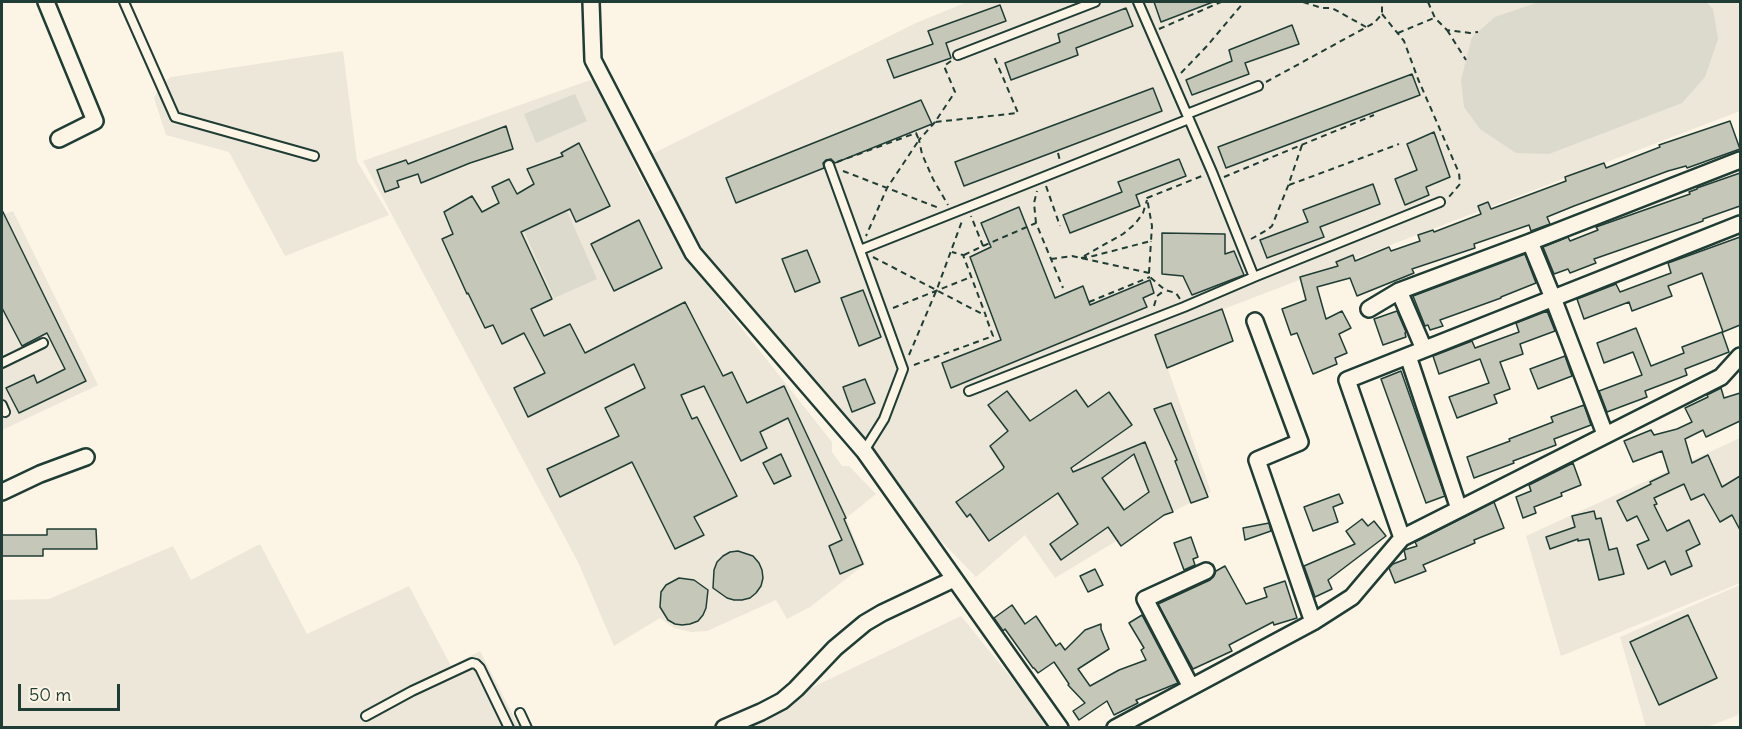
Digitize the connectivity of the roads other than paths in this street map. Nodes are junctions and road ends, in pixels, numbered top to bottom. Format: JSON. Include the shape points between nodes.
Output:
{"nodes":[{"id":1,"x":46,"y":2,"type":"edge"},
{"id":2,"x":124,"y":2,"type":"edge"},
{"id":3,"x":591,"y":2,"type":"edge"},
{"id":4,"x":1095,"y":2,"type":"edge"},
{"id":5,"x":1138,"y":2,"type":"edge"},
{"id":6,"x":958,"y":55,"type":"road end"},
{"id":7,"x":1258,"y":86,"type":"road end"},
{"id":8,"x":1188,"y":116,"type":"junction"},
{"id":9,"x":60,"y":139,"type":"dead end"},
{"id":10,"x":314,"y":156,"type":"dead end"},
{"id":11,"x":1740,"y":160,"type":"edge"},
{"id":12,"x":829,"y":165,"type":"road end"},
{"id":13,"x":1440,"y":202,"type":"road end"},
{"id":14,"x":1740,"y":224,"type":"edge"},
{"id":15,"x":1530,"y":242,"type":"junction"},
{"id":16,"x":860,"y":250,"type":"junction"},
{"id":17,"x":1254,"y":277,"type":"junction"},
{"id":18,"x":1399,"y":291,"type":"junction"},
{"id":19,"x":1553,"y":298,"type":"junction"},
{"id":20,"x":1369,"y":309,"type":"dead end"},
{"id":21,"x":1255,"y":321,"type":"dead end"},
{"id":22,"x":43,"y":343,"type":"dead end"},
{"id":23,"x":1424,"y":349,"type":"junction"},
{"id":24,"x":1408,"y":356,"type":"junction"},
{"id":25,"x":1740,"y":356,"type":"edge"},
{"id":26,"x":2,"y":360,"type":"edge"},
{"id":27,"x":969,"y":391,"type":"dead end"},
{"id":28,"x":1605,"y":434,"type":"junction"},
{"id":29,"x":864,"y":451,"type":"junction"},
{"id":30,"x":86,"y":457,"type":"dead end"},
{"id":31,"x":2,"y":492,"type":"edge"},
{"id":32,"x":1459,"y":509,"type":"junction"},
{"id":33,"x":1402,"y":537,"type":"junction"},
{"id":34,"x":1206,"y":571,"type":"dead end"},
{"id":35,"x":954,"y":579,"type":"junction"},
{"id":36,"x":1313,"y":622,"type":"junction"},
{"id":37,"x":1191,"y":687,"type":"junction"},
{"id":38,"x":520,"y":713,"type":"dead end"},
{"id":39,"x":366,"y":716,"type":"dead end"},
{"id":40,"x":509,"y":728,"type":"edge"},
{"id":41,"x":527,"y":728,"type":"edge"},
{"id":42,"x":724,"y":728,"type":"edge"},
{"id":43,"x":1060,"y":728,"type":"edge"},
{"id":44,"x":1115,"y":728,"type":"edge"}],
"edges":[{"from":1,"to":9,"type":"street","via":[[95,122]]},
{"from":2,"to":10,"type":"lane","via":[[175,117]]},
{"from":3,"to":29,"type":"street","via":[[593,60],[693,254]]},
{"from":4,"to":6,"type":"lane"},
{"from":5,"to":8,"type":"lane"},
{"from":7,"to":8,"type":"lane"},
{"from":8,"to":16,"type":"lane"},
{"from":8,"to":17,"type":"lane"},
{"from":11,"to":15,"type":"street"},
{"from":12,"to":16,"type":"lane"},
{"from":13,"to":17,"type":"lane"},
{"from":14,"to":19,"type":"street"},
{"from":15,"to":18,"type":"street"},
{"from":15,"to":19,"type":"street"},
{"from":16,"to":29,"type":"lane","via":[[903,369],[884,419]]},
{"from":17,"to":27,"type":"lane"},
{"from":18,"to":20,"type":"street"},
{"from":18,"to":23,"type":"street"},
{"from":19,"to":23,"type":"street"},
{"from":19,"to":28,"type":"street"},
{"from":21,"to":36,"type":"street","via":[[1300,442],[1257,460]]},
{"from":22,"to":26,"type":"lane"},
{"from":23,"to":24,"type":"street"},
{"from":24,"to":32,"type":"street"},
{"from":24,"to":33,"type":"street","via":[[1347,380]]},
{"from":25,"to":28,"type":"street","via":[[1721,377]]},
{"from":28,"to":32,"type":"street"},
{"from":29,"to":35,"type":"street"},
{"from":30,"to":31,"type":"street"},
{"from":32,"to":33,"type":"street"},
{"from":33,"to":36,"type":"street","via":[[1352,597]]},
{"from":34,"to":37,"type":"street","via":[[1145,599]]},
{"from":35,"to":42,"type":"street","via":[[865,623],[782,701]]},
{"from":35,"to":43,"type":"street"},
{"from":36,"to":37,"type":"street"},
{"from":37,"to":44,"type":"street"},
{"from":38,"to":41,"type":"lane"},
{"from":39,"to":40,"type":"lane","via":[[472,663],[480,668]]}]}
